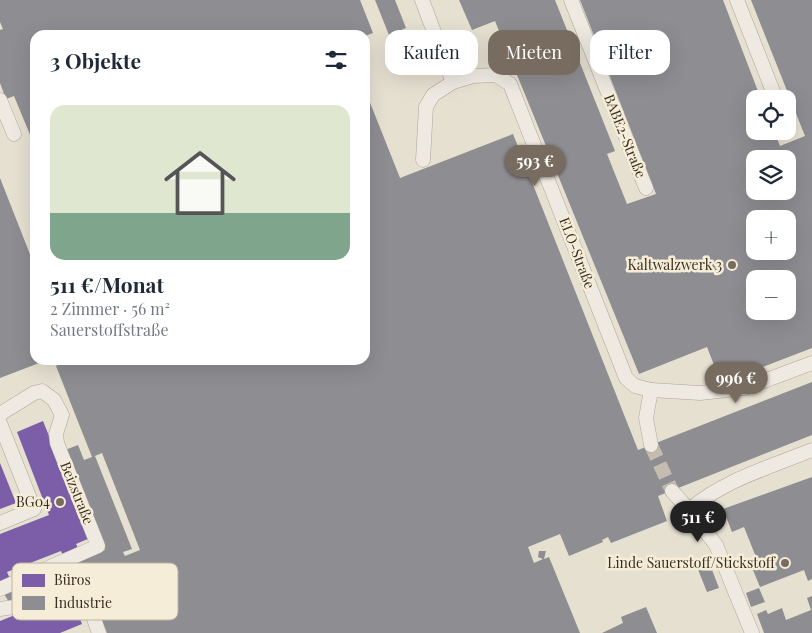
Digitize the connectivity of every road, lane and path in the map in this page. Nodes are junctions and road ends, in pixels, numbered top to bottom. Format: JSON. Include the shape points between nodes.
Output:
{"nodes":[{"id":1,"x":422,"y":0,"type":"edge"},
{"id":2,"x":571,"y":0,"type":"edge"},
{"id":3,"x":737,"y":0,"type":"edge"},
{"id":4,"x":453,"y":82,"type":"junction"},
{"id":5,"x":772,"y":90,"type":"edge"},
{"id":6,"x":0,"y":100,"type":"edge"},
{"id":7,"x":14,"y":134,"type":"dead end"},
{"id":8,"x":423,"y":160,"type":"dead end"},
{"id":9,"x":646,"y":188,"type":"dead end"},
{"id":10,"x":812,"y":363,"type":"edge"},
{"id":11,"x":651,"y":390,"type":"junction"},
{"id":12,"x":0,"y":414,"type":"edge"},
{"id":13,"x":0,"y":423,"type":"edge"},
{"id":14,"x":651,"y":445,"type":"tunnel mouth"},
{"id":15,"x":812,"y":450,"type":"edge"},
{"id":16,"x":672,"y":491,"type":"tunnel mouth"},
{"id":17,"x":689,"y":510,"type":"junction"},
{"id":18,"x":0,"y":523,"type":"edge"},
{"id":19,"x":59,"y":563,"type":"edge"},
{"id":20,"x":12,"y":584,"type":"edge"},
{"id":21,"x":0,"y":589,"type":"edge"},
{"id":22,"x":94,"y":620,"type":"edge"},
{"id":23,"x":99,"y":633,"type":"edge"},
{"id":24,"x":752,"y":633,"type":"edge"}],
"edges":[{"from":1,"to":4,"type":"street"},
{"from":2,"to":9,"type":"street","name":"BABE2-Straße"},
{"from":3,"to":5,"type":"street"},
{"from":4,"to":8,"type":"street","name":"ELO-Straße","via":[[433,95],[426,107]]},
{"from":4,"to":11,"type":"street","name":"ELO-Straße","via":[[473,76],[496,75],[510,84],[626,378],[635,386]]},
{"from":6,"to":7,"type":"street"},
{"from":10,"to":11,"type":"street","name":"ELO-Straße","via":[[745,388],[700,393]]},
{"from":11,"to":14,"type":"street","via":[[646,418]]},
{"from":12,"to":19,"type":"street","name":"Beizstraße","via":[[42,391],[54,400],[62,415],[56,434],[57,443],[98,546]]},
{"from":13,"to":18,"type":"street","via":[[34,509]]},
{"from":15,"to":17,"type":"street","via":[[728,484]]},
{"from":16,"to":17,"type":"street"},
{"from":17,"to":24,"type":"street","via":[[716,544]]},
{"from":20,"to":21,"type":"street","name":"Beizstraße"},
{"from":22,"to":23,"type":"street"}]}
